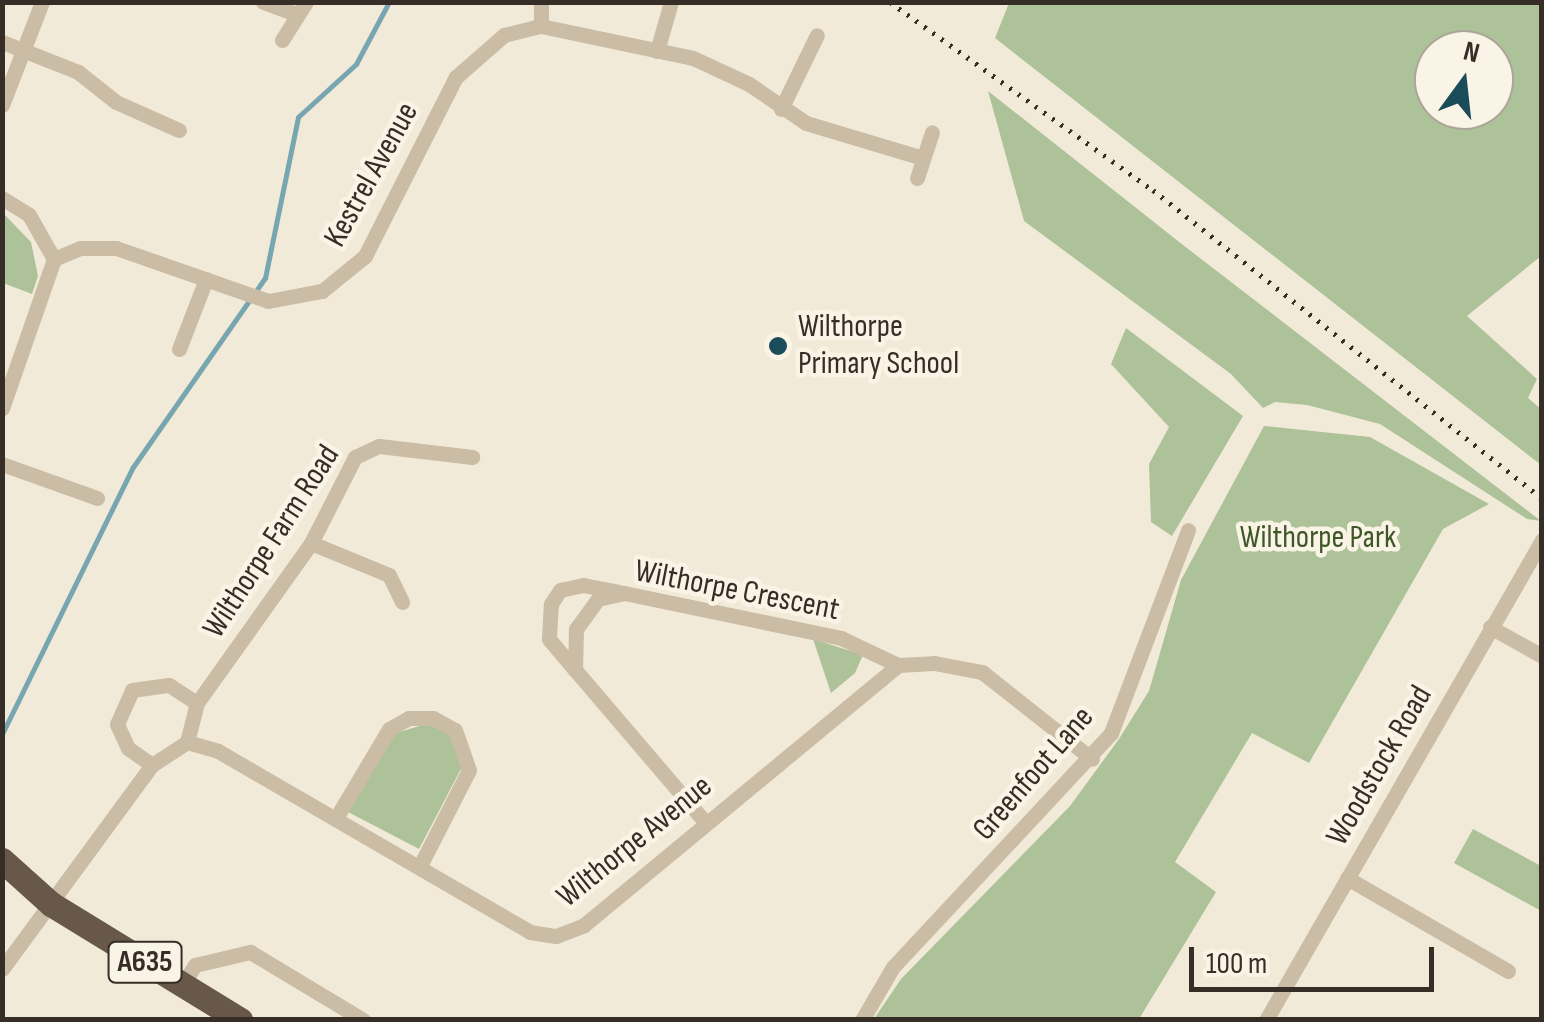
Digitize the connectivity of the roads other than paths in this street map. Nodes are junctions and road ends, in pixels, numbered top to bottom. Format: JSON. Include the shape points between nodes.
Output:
{"nodes":[{"id":1,"x":42,"y":2,"type":"edge"},
{"id":2,"x":262,"y":2,"type":"edge"},
{"id":3,"x":541,"y":2,"type":"edge"},
{"id":4,"x":671,"y":2,"type":"edge"},
{"id":5,"x":302,"y":9,"type":"edge"},
{"id":6,"x":541,"y":26,"type":"junction"},
{"id":7,"x":817,"y":35,"type":"dead end"},
{"id":8,"x":282,"y":40,"type":"dead end"},
{"id":9,"x":2,"y":42,"type":"edge"},
{"id":10,"x":657,"y":50,"type":"junction"},
{"id":11,"x":25,"y":51,"type":"junction"},
{"id":12,"x":2,"y":106,"type":"edge"},
{"id":13,"x":781,"y":109,"type":"junction"},
{"id":14,"x":179,"y":130,"type":"dead end"},
{"id":15,"x":932,"y":132,"type":"dead end"},
{"id":16,"x":924,"y":158,"type":"junction"},
{"id":17,"x":917,"y":178,"type":"dead end"},
{"id":18,"x":2,"y":198,"type":"edge"},
{"id":19,"x":54,"y":259,"type":"junction"},
{"id":20,"x":206,"y":279,"type":"junction"},
{"id":21,"x":179,"y":350,"type":"dead end"},
{"id":22,"x":2,"y":408,"type":"edge"},
{"id":23,"x":472,"y":457,"type":"dead end"},
{"id":24,"x":2,"y":464,"type":"edge"},
{"id":25,"x":97,"y":498,"type":"dead end"},
{"id":26,"x":1188,"y":530,"type":"dead end"},
{"id":27,"x":1542,"y":540,"type":"edge"},
{"id":28,"x":311,"y":543,"type":"junction"},
{"id":29,"x":624,"y":593,"type":"junction"},
{"id":30,"x":402,"y":602,"type":"dead end"},
{"id":31,"x":1490,"y":628,"type":"junction"},
{"id":32,"x":1542,"y":656,"type":"edge"},
{"id":33,"x":898,"y":665,"type":"junction"},
{"id":34,"x":574,"y":670,"type":"junction"},
{"id":35,"x":197,"y":703,"type":"junction"},
{"id":36,"x":187,"y":742,"type":"junction"},
{"id":37,"x":1092,"y":759,"type":"junction"},
{"id":38,"x":152,"y":765,"type":"junction"},
{"id":39,"x":336,"y":818,"type":"junction"},
{"id":40,"x":705,"y":822,"type":"junction"},
{"id":41,"x":2,"y":860,"type":"edge"},
{"id":42,"x":421,"y":864,"type":"junction"},
{"id":43,"x":1347,"y":878,"type":"junction"},
{"id":44,"x":51,"y":904,"type":"junction"},
{"id":45,"x":2,"y":968,"type":"edge"},
{"id":46,"x":1508,"y":970,"type":"dead end"},
{"id":47,"x":182,"y":985,"type":"junction"},
{"id":48,"x":240,"y":1020,"type":"edge"},
{"id":49,"x":364,"y":1020,"type":"edge"},
{"id":50,"x":862,"y":1020,"type":"edge"},
{"id":51,"x":1266,"y":1020,"type":"edge"}],
"edges":[{"from":1,"to":11,"type":"street"},
{"from":2,"to":5,"type":"street"},
{"from":3,"to":6,"type":"street"},
{"from":4,"to":10,"type":"street"},
{"from":5,"to":8,"type":"street"},
{"from":6,"to":10,"type":"street"},
{"from":6,"to":20,"type":"street","name":"Kestrel Avenue","via":[[504,35],[456,77],[353,270],[304,297],[268,301]]},
{"from":7,"to":13,"type":"street"},
{"from":9,"to":11,"type":"street"},
{"from":10,"to":13,"type":"street","via":[[720,68]]},
{"from":11,"to":12,"type":"street"},
{"from":11,"to":14,"type":"street","via":[[78,72],[116,102]]},
{"from":13,"to":16,"type":"street"},
{"from":15,"to":16,"type":"street"},
{"from":16,"to":17,"type":"street"},
{"from":18,"to":19,"type":"street","via":[[30,216]]},
{"from":19,"to":20,"type":"street","name":"Kestrel Avenue","via":[[80,248],[116,248]]},
{"from":19,"to":22,"type":"street"},
{"from":20,"to":21,"type":"street"},
{"from":23,"to":28,"type":"street","name":"Wilthorpe Farm Road","via":[[380,446],[355,457]]},
{"from":24,"to":25,"type":"street"},
{"from":26,"to":37,"type":"street","name":"Greenfoot Lane","via":[[1124,710]]},
{"from":27,"to":31,"type":"street","name":"Woodstock Road"},
{"from":28,"to":30,"type":"street","via":[[389,575]]},
{"from":28,"to":35,"type":"street","name":"Wilthorpe Farm Road"},
{"from":29,"to":33,"type":"street","name":"Wilthorpe Crescent","via":[[841,638]]},
{"from":29,"to":34,"type":"street","name":"Wilthorpe Crescent","via":[[598,599],[576,629]]},
{"from":29,"to":34,"type":"street","via":[[583,585],[560,590],[551,604],[550,639]]},
{"from":31,"to":32,"type":"street"},
{"from":31,"to":43,"type":"street","name":"Woodstock Road"},
{"from":33,"to":37,"type":"street","via":[[982,672]]},
{"from":33,"to":40,"type":"street","name":"Wilthorpe Avenue"},
{"from":34,"to":40,"type":"street"},
{"from":35,"to":36,"type":"street"},
{"from":35,"to":38,"type":"street","via":[[156,682],[124,700],[121,737]]},
{"from":36,"to":38,"type":"street"},
{"from":36,"to":39,"type":"street","name":"Wilthorpe Avenue","via":[[218,751]]},
{"from":37,"to":50,"type":"street","name":"Greenfoot Lane","via":[[893,966]]},
{"from":38,"to":44,"type":"street"},
{"from":39,"to":42,"type":"street","name":"Wilthorpe Avenue"},
{"from":39,"to":42,"type":"street","via":[[388,729],[409,718],[433,718],[455,730],[469,770]]},
{"from":40,"to":42,"type":"street","name":"Wilthorpe Avenue","via":[[584,925],[556,936],[530,932]]},
{"from":41,"to":44,"type":"highway","number":"A635"},
{"from":43,"to":46,"type":"street"},
{"from":43,"to":51,"type":"street","name":"Woodstock Road"},
{"from":44,"to":45,"type":"street"},
{"from":44,"to":47,"type":"highway","number":"A635"},
{"from":47,"to":48,"type":"highway","number":"A635"},
{"from":47,"to":49,"type":"street","via":[[194,965],[250,952]]}]}
